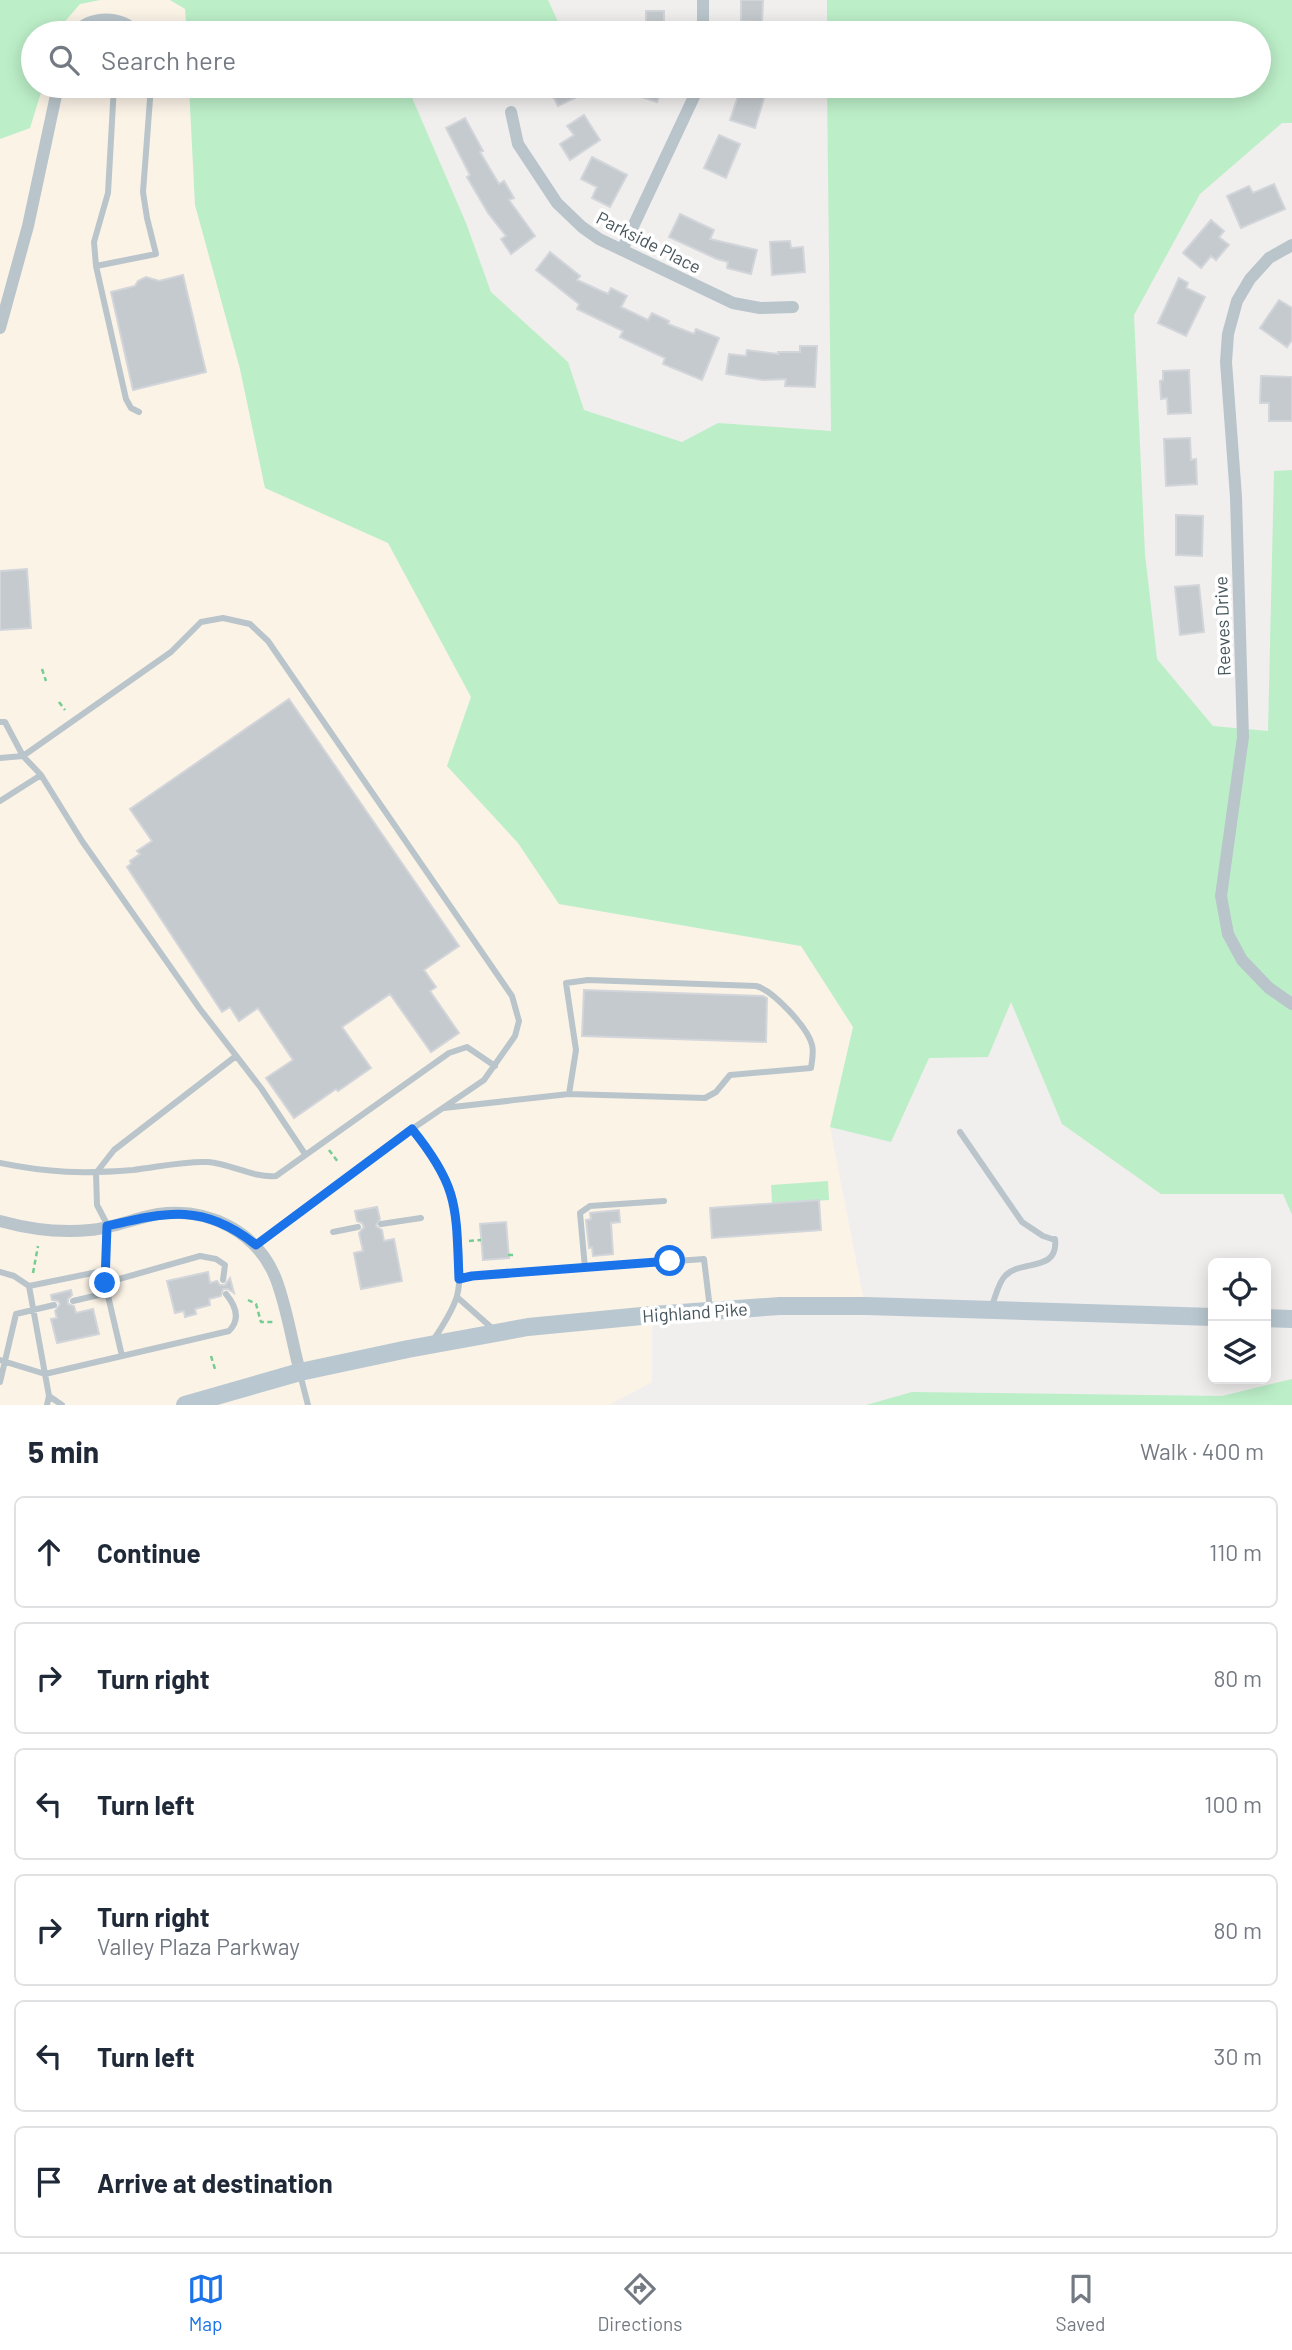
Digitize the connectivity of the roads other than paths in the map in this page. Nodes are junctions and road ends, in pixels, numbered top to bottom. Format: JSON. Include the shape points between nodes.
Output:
{"nodes":[{"id":1,"x":703,"y":0,"type":"edge"},
{"id":2,"x":94,"y":21,"type":"edge"},
{"id":3,"x":119,"y":21,"type":"edge"},
{"id":4,"x":703,"y":21,"type":"edge"},
{"id":5,"x":55,"y":98,"type":"edge"},
{"id":6,"x":113,"y":98,"type":"edge"},
{"id":7,"x":150,"y":98,"type":"edge"},
{"id":8,"x":693,"y":98,"type":"edge"},
{"id":9,"x":511,"y":112,"type":"dead end"},
{"id":10,"x":1292,"y":245,"type":"edge"},
{"id":11,"x":622,"y":250,"type":"junction"},
{"id":12,"x":96,"y":266,"type":"junction"},
{"id":13,"x":793,"y":307,"type":"dead end"},
{"id":14,"x":0,"y":328,"type":"edge"},
{"id":15,"x":139,"y":412,"type":"dead end"},
{"id":16,"x":0,"y":722,"type":"edge"},
{"id":17,"x":23,"y":756,"type":"junction"},
{"id":18,"x":0,"y":758,"type":"edge"},
{"id":19,"x":41,"y":775,"type":"junction"},
{"id":20,"x":0,"y":802,"type":"edge"},
{"id":21,"x":1292,"y":1004,"type":"edge"},
{"id":22,"x":236,"y":1056,"type":"junction"},
{"id":23,"x":495,"y":1066,"type":"junction"},
{"id":24,"x":569,"y":1094,"type":"junction"},
{"id":25,"x":442,"y":1108,"type":"junction"},
{"id":26,"x":412,"y":1129,"type":"junction"},
{"id":27,"x":960,"y":1132,"type":"dead end"},
{"id":28,"x":305,"y":1154,"type":"junction"},
{"id":29,"x":0,"y":1163,"type":"edge"},
{"id":30,"x":96,"y":1173,"type":"junction"},
{"id":31,"x":664,"y":1201,"type":"dead end"},
{"id":32,"x":421,"y":1218,"type":"dead end"},
{"id":33,"x":0,"y":1221,"type":"edge"},
{"id":34,"x":381,"y":1224,"type":"dead end"},
{"id":35,"x":107,"y":1226,"type":"junction"},
{"id":36,"x":358,"y":1227,"type":"dead end"},
{"id":37,"x":332,"y":1232,"type":"dead end"},
{"id":38,"x":256,"y":1245,"type":"junction"},
{"id":39,"x":585,"y":1268,"type":"junction"},
{"id":40,"x":107,"y":1270,"type":"junction"},
{"id":41,"x":0,"y":1272,"type":"edge"},
{"id":42,"x":459,"y":1279,"type":"junction"},
{"id":43,"x":223,"y":1280,"type":"dead end"},
{"id":44,"x":105,"y":1283,"type":"junction"},
{"id":45,"x":29,"y":1286,"type":"junction"},
{"id":46,"x":107,"y":1293,"type":"junction"},
{"id":47,"x":226,"y":1294,"type":"dead end"},
{"id":48,"x":457,"y":1297,"type":"junction"},
{"id":49,"x":73,"y":1301,"type":"dead end"},
{"id":50,"x":54,"y":1305,"type":"dead end"},
{"id":51,"x":991,"y":1309,"type":"junction"},
{"id":52,"x":33,"y":1310,"type":"junction"},
{"id":53,"x":710,"y":1311,"type":"junction"},
{"id":54,"x":1208,"y":1317,"type":"edge"},
{"id":55,"x":1271,"y":1318,"type":"edge"},
{"id":56,"x":1292,"y":1319,"type":"edge"},
{"id":57,"x":497,"y":1332,"type":"junction"},
{"id":58,"x":430,"y":1346,"type":"junction"},
{"id":59,"x":122,"y":1356,"type":"junction"},
{"id":60,"x":2,"y":1361,"type":"edge"},
{"id":61,"x":300,"y":1372,"type":"junction"},
{"id":62,"x":45,"y":1374,"type":"junction"},
{"id":63,"x":0,"y":1382,"type":"edge"},
{"id":64,"x":49,"y":1396,"type":"junction"},
{"id":65,"x":47,"y":1405,"type":"edge"},
{"id":66,"x":62,"y":1405,"type":"edge"},
{"id":67,"x":185,"y":1405,"type":"edge"},
{"id":68,"x":308,"y":1405,"type":"edge"}],
"edges":[{"from":1,"to":4,"type":"street"},
{"from":2,"to":3,"type":"street"},
{"from":5,"to":14,"type":"street"},
{"from":6,"to":12,"type":"lane","via":[[108,194],[94,242]]},
{"from":7,"to":12,"type":"lane","via":[[143,192],[156,254]]},
{"from":8,"to":11,"type":"street"},
{"from":9,"to":11,"type":"street","name":"Parkside Place","via":[[518,144],[557,203],[582,228]]},
{"from":10,"to":21,"type":"street","name":"Reeves Drive","via":[[1269,258],[1250,279],[1237,301],[1228,334],[1243,737],[1221,895],[1228,934],[1242,960]]},
{"from":11,"to":13,"type":"street","name":"Parkside Place","via":[[733,303]]},
{"from":12,"to":15,"type":"lane","via":[[126,399]]},
{"from":16,"to":17,"type":"lane","via":[[5,722]]},
{"from":17,"to":18,"type":"lane"},
{"from":17,"to":19,"type":"lane"},
{"from":17,"to":23,"type":"lane","via":[[171,652],[201,622],[223,618],[250,624],[268,641],[512,996],[519,1021],[516,1036]]},
{"from":19,"to":20,"type":"lane"},
{"from":19,"to":22,"type":"lane","via":[[82,841]]},
{"from":22,"to":28,"type":"lane"},
{"from":22,"to":30,"type":"lane","via":[[114,1150]]},
{"from":23,"to":25,"type":"lane","via":[[484,1080]]},
{"from":23,"to":28,"type":"lane","via":[[467,1047],[449,1054]]},
{"from":24,"to":24,"type":"lane","via":[[705,1098],[730,1075],[811,1068],[812,1045],[801,1026],[764,988],[588,980],[566,983],[576,1050]]},
{"from":24,"to":25,"type":"lane"},
{"from":25,"to":26,"type":"lane"},
{"from":26,"to":38,"type":"lane"},
{"from":26,"to":42,"type":"lane","via":[[450,1187],[456,1209]]},
{"from":27,"to":51,"type":"lane","via":[[1022,1222],[1055,1238],[1051,1257],[1004,1276]]},
{"from":28,"to":30,"type":"lane","via":[[275,1176],[209,1163]]},
{"from":29,"to":30,"type":"lane","via":[[71,1174]]},
{"from":30,"to":35,"type":"lane","via":[[97,1205]]},
{"from":31,"to":39,"type":"lane","via":[[590,1206],[580,1213]]},
{"from":32,"to":34,"type":"lane"},
{"from":33,"to":35,"type":"street","via":[[29,1229]]},
{"from":35,"to":38,"type":"street","via":[[160,1214],[192,1214],[237,1229]]},
{"from":35,"to":40,"type":"lane"},
{"from":36,"to":37,"type":"lane"},
{"from":38,"to":61,"type":"street","via":[[276,1278]]},
{"from":39,"to":42,"type":"lane"},
{"from":39,"to":53,"type":"lane","via":[[704,1258]]},
{"from":40,"to":44,"type":"lane"},
{"from":40,"to":45,"type":"lane"},
{"from":41,"to":45,"type":"lane"},
{"from":42,"to":48,"type":"lane"},
{"from":43,"to":44,"type":"lane","via":[[225,1265],[200,1256]]},
{"from":44,"to":46,"type":"lane"},
{"from":45,"to":52,"type":"lane"},
{"from":46,"to":49,"type":"lane"},
{"from":46,"to":59,"type":"lane"},
{"from":47,"to":59,"type":"lane","via":[[237,1315],[229,1331]]},
{"from":48,"to":57,"type":"lane"},
{"from":48,"to":58,"type":"lane"},
{"from":50,"to":52,"type":"lane"},
{"from":51,"to":53,"type":"main road","name":"Highland Pike","via":[[866,1306]]},
{"from":51,"to":54,"type":"main road","name":"Highland Pike"},
{"from":52,"to":60,"type":"lane","via":[[16,1314]]},
{"from":52,"to":62,"type":"lane"},
{"from":53,"to":57,"type":"main road","name":"Highland Pike"},
{"from":55,"to":56,"type":"main road"},
{"from":57,"to":58,"type":"main road","name":"Highland Pike"},
{"from":58,"to":61,"type":"main road","name":"Highland Pike"},
{"from":59,"to":62,"type":"lane"},
{"from":60,"to":62,"type":"lane"},
{"from":60,"to":63,"type":"lane"},
{"from":61,"to":67,"type":"main road","name":"Highland Pike"},
{"from":61,"to":68,"type":"lane"},
{"from":62,"to":64,"type":"lane"},
{"from":64,"to":65,"type":"lane"},
{"from":64,"to":66,"type":"lane"}]}
